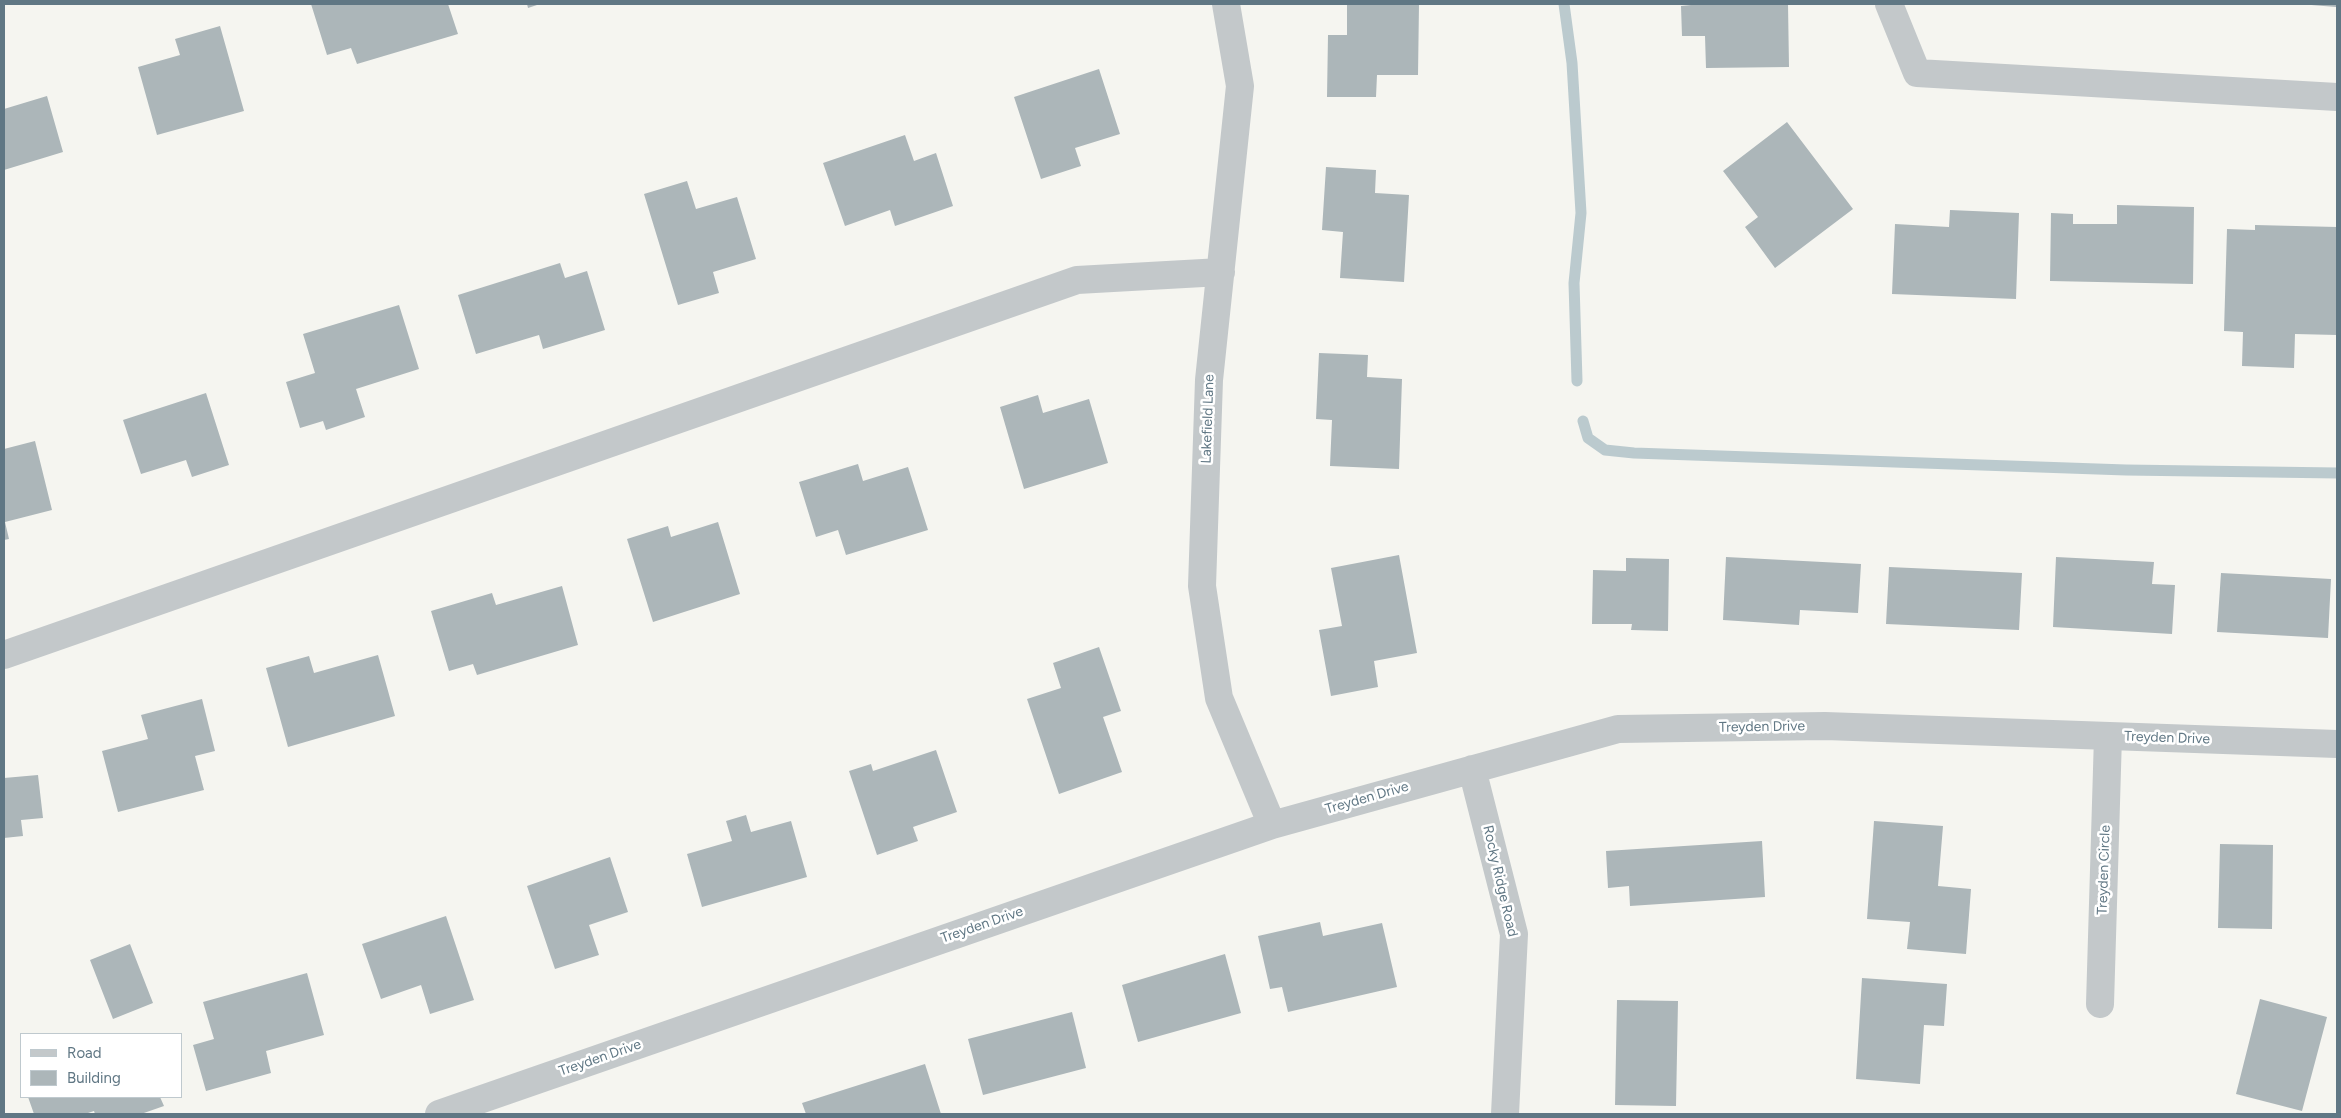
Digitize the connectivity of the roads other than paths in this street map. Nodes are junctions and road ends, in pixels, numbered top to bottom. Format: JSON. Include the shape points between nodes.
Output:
{"nodes":[{"id":1,"x":1226,"y":4,"type":"edge"},
{"id":2,"x":1889,"y":4,"type":"edge"},
{"id":3,"x":2337,"y":96,"type":"edge"},
{"id":4,"x":1221,"y":272,"type":"junction"},
{"id":5,"x":4,"y":655,"type":"edge"},
{"id":6,"x":2108,"y":736,"type":"junction"},
{"id":7,"x":2337,"y":744,"type":"edge"},
{"id":8,"x":1472,"y":769,"type":"junction"},
{"id":9,"x":1272,"y":824,"type":"junction"},
{"id":10,"x":2100,"y":1004,"type":"dead end"},
{"id":11,"x":439,"y":1114,"type":"edge"},
{"id":12,"x":1505,"y":1114,"type":"edge"}],
"edges":[{"from":1,"to":4,"type":"street","name":"Lakefield Lane","via":[[1240,86]]},
{"from":2,"to":3,"type":"street","via":[[1917,73]]},
{"from":4,"to":5,"type":"street","via":[[1077,280]]},
{"from":4,"to":9,"type":"street","name":"Lakefield Lane","via":[[1209,380],[1202,586],[1219,698]]},
{"from":6,"to":7,"type":"street","name":"Treyden Drive"},
{"from":6,"to":8,"type":"street","name":"Treyden Drive","via":[[1825,726],[1618,728]]},
{"from":6,"to":10,"type":"street","name":"Treyden Circle"},
{"from":8,"to":9,"type":"street","name":"Treyden Drive"},
{"from":8,"to":12,"type":"street","name":"Rocky Ridge Road","via":[[1514,934]]},
{"from":9,"to":11,"type":"street","name":"Treyden Drive"}]}
